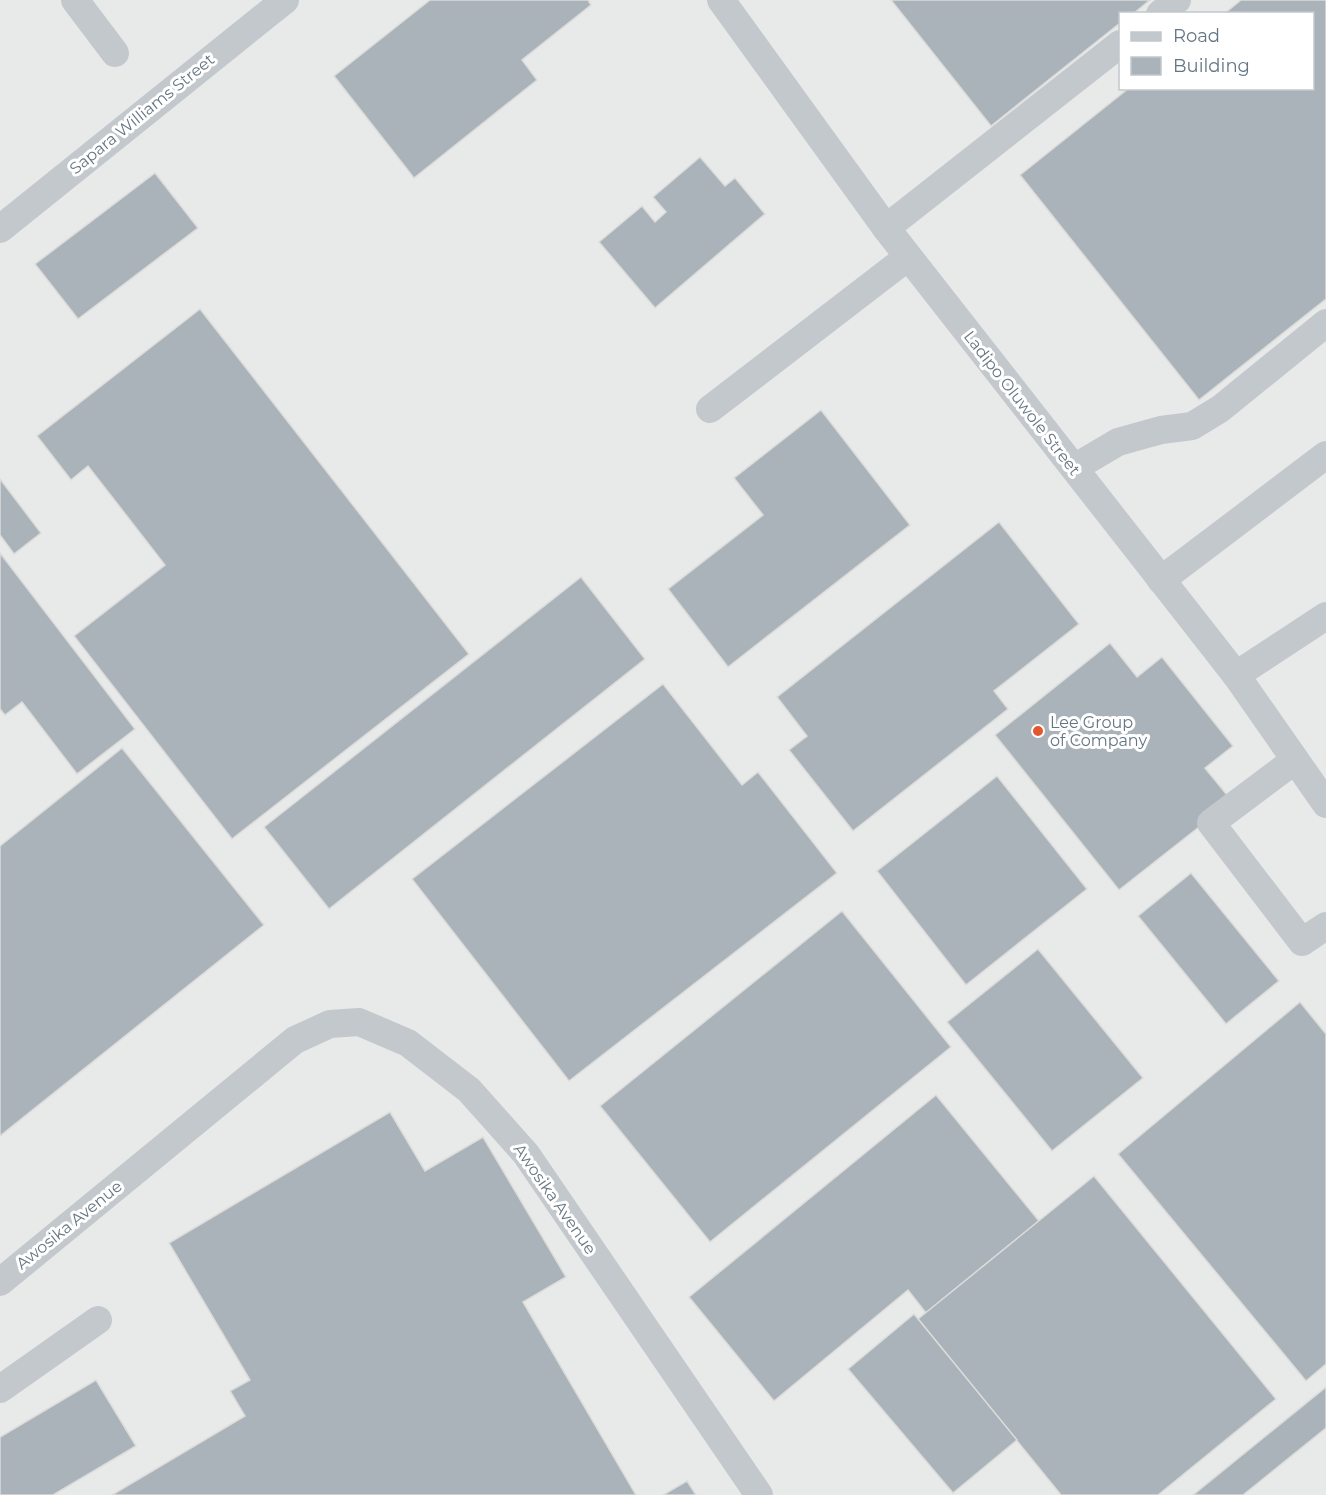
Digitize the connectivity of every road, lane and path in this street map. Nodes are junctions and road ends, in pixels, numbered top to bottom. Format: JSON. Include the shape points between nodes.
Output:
{"nodes":[{"id":1,"x":75,"y":0,"type":"edge"},
{"id":2,"x":285,"y":0,"type":"edge"},
{"id":3,"x":721,"y":0,"type":"edge"},
{"id":4,"x":1177,"y":0,"type":"edge"},
{"id":5,"x":1162,"y":12,"type":"edge"},
{"id":6,"x":1119,"y":45,"type":"edge"},
{"id":7,"x":115,"y":53,"type":"dead end"},
{"id":8,"x":886,"y":228,"type":"junction"},
{"id":9,"x":0,"y":229,"type":"edge"},
{"id":10,"x":908,"y":257,"type":"junction"},
{"id":11,"x":1326,"y":323,"type":"edge"},
{"id":12,"x":710,"y":409,"type":"dead end"},
{"id":13,"x":1326,"y":455,"type":"edge"},
{"id":14,"x":1074,"y":468,"type":"junction"},
{"id":15,"x":1161,"y":580,"type":"junction"},
{"id":16,"x":1326,"y":616,"type":"edge"},
{"id":17,"x":1236,"y":675,"type":"junction"},
{"id":18,"x":1295,"y":760,"type":"junction"},
{"id":19,"x":1326,"y":804,"type":"edge"},
{"id":20,"x":1326,"y":926,"type":"edge"},
{"id":21,"x":0,"y":1282,"type":"edge"},
{"id":22,"x":98,"y":1320,"type":"dead end"},
{"id":23,"x":0,"y":1389,"type":"edge"},
{"id":24,"x":759,"y":1495,"type":"edge"}],
"edges":[{"from":1,"to":7,"type":"street"},
{"from":2,"to":9,"type":"street","name":"Sapara Williams Street"},
{"from":3,"to":8,"type":"street","name":"Ladipo Oluwole Street"},
{"from":4,"to":5,"type":"street"},
{"from":6,"to":8,"type":"street"},
{"from":8,"to":10,"type":"street","name":"Ladipo Oluwole Street"},
{"from":10,"to":12,"type":"street"},
{"from":10,"to":14,"type":"street","name":"Ladipo Oluwole Street"},
{"from":11,"to":14,"type":"street","via":[[1220,410],[1192,426],[1118,442]]},
{"from":13,"to":15,"type":"street"},
{"from":14,"to":15,"type":"street","name":"Ladipo Oluwole Street"},
{"from":15,"to":17,"type":"street","name":"Ladipo Oluwole Street"},
{"from":16,"to":17,"type":"street"},
{"from":17,"to":18,"type":"street","name":"Ladipo Oluwole Street"},
{"from":18,"to":19,"type":"street","name":"Ladipo Oluwole Street"},
{"from":18,"to":20,"type":"street","via":[[1210,823],[1302,942]]},
{"from":21,"to":24,"type":"street","name":"Awosika Avenue","via":[[295,1040],[330,1024],[359,1022],[408,1043],[469,1090],[526,1154]]},
{"from":22,"to":23,"type":"street"}]}
